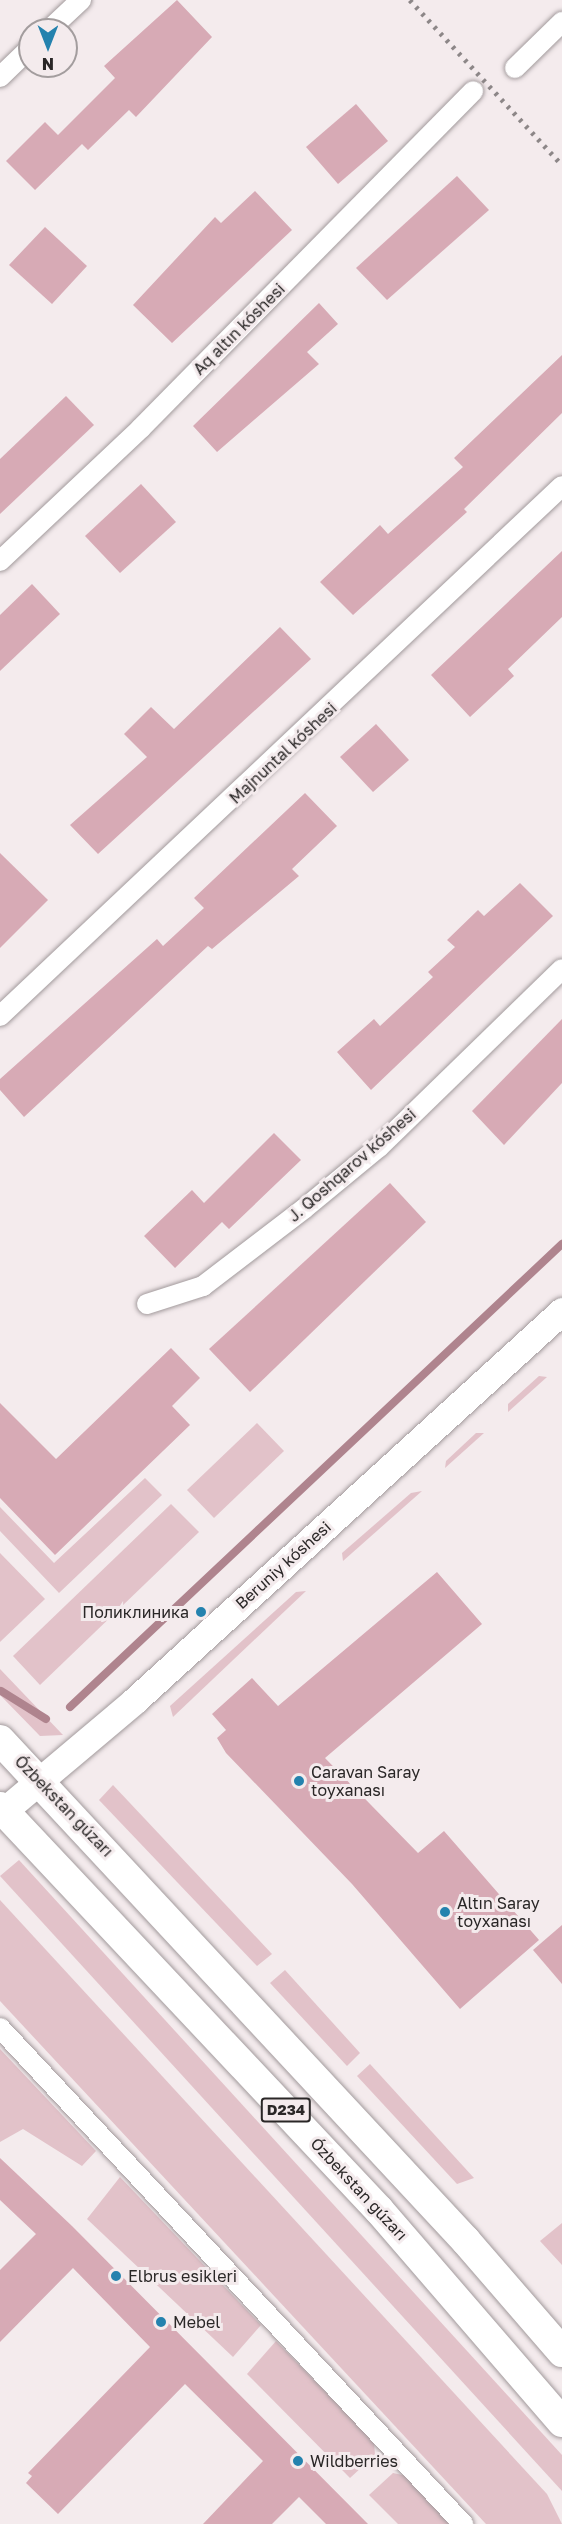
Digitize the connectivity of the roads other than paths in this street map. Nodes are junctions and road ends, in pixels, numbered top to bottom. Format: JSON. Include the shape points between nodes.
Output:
{"nodes":[{"id":1,"x":81,"y":0,"type":"edge"},
{"id":2,"x":62,"y":18,"type":"edge"},
{"id":3,"x":562,"y":22,"type":"edge"},
{"id":4,"x":18,"y":60,"type":"edge"},
{"id":5,"x":515,"y":68,"type":"dead end"},
{"id":6,"x":0,"y":77,"type":"edge"},
{"id":7,"x":473,"y":92,"type":"dead end"},
{"id":8,"x":562,"y":486,"type":"edge"},
{"id":9,"x":0,"y":561,"type":"edge"},
{"id":10,"x":562,"y":969,"type":"edge"},
{"id":11,"x":0,"y":1016,"type":"edge"},
{"id":12,"x":147,"y":1304,"type":"dead end"},
{"id":13,"x":562,"y":1311,"type":"edge"},
{"id":14,"x":2,"y":1746,"type":"edge"},
{"id":15,"x":41,"y":1781,"type":"junction"},
{"id":16,"x":1,"y":1811,"type":"edge"},
{"id":17,"x":0,"y":2028,"type":"edge"},
{"id":18,"x":562,"y":2352,"type":"edge"},
{"id":19,"x":562,"y":2422,"type":"edge"},
{"id":20,"x":463,"y":2524,"type":"edge"}],
"edges":[{"from":1,"to":2,"type":"street"},
{"from":3,"to":5,"type":"street"},
{"from":4,"to":6,"type":"street"},
{"from":7,"to":9,"type":"street","name":"Aq altın kóshesi","via":[[141,428]]},
{"from":8,"to":11,"type":"street","name":"Majnuntal kóshesi"},
{"from":10,"to":12,"type":"street","name":"J. Qoshqarov kóshesi","via":[[379,1147],[305,1208],[203,1286]]},
{"from":13,"to":15,"type":"street","name":"Beruniy kóshesi"},
{"from":14,"to":15,"type":"main road","name":"Ózbekstan gúzarı","number":"D234"},
{"from":15,"to":16,"type":"street","name":"Beruniy kóshesi"},
{"from":15,"to":18,"type":"main road","name":"Ózbekstan gúzarı","number":"D234"},
{"from":16,"to":19,"type":"main road","name":"Ózbekstan gúzarı","number":"D234","via":[[379,2210]]},
{"from":17,"to":20,"type":"street"}]}
